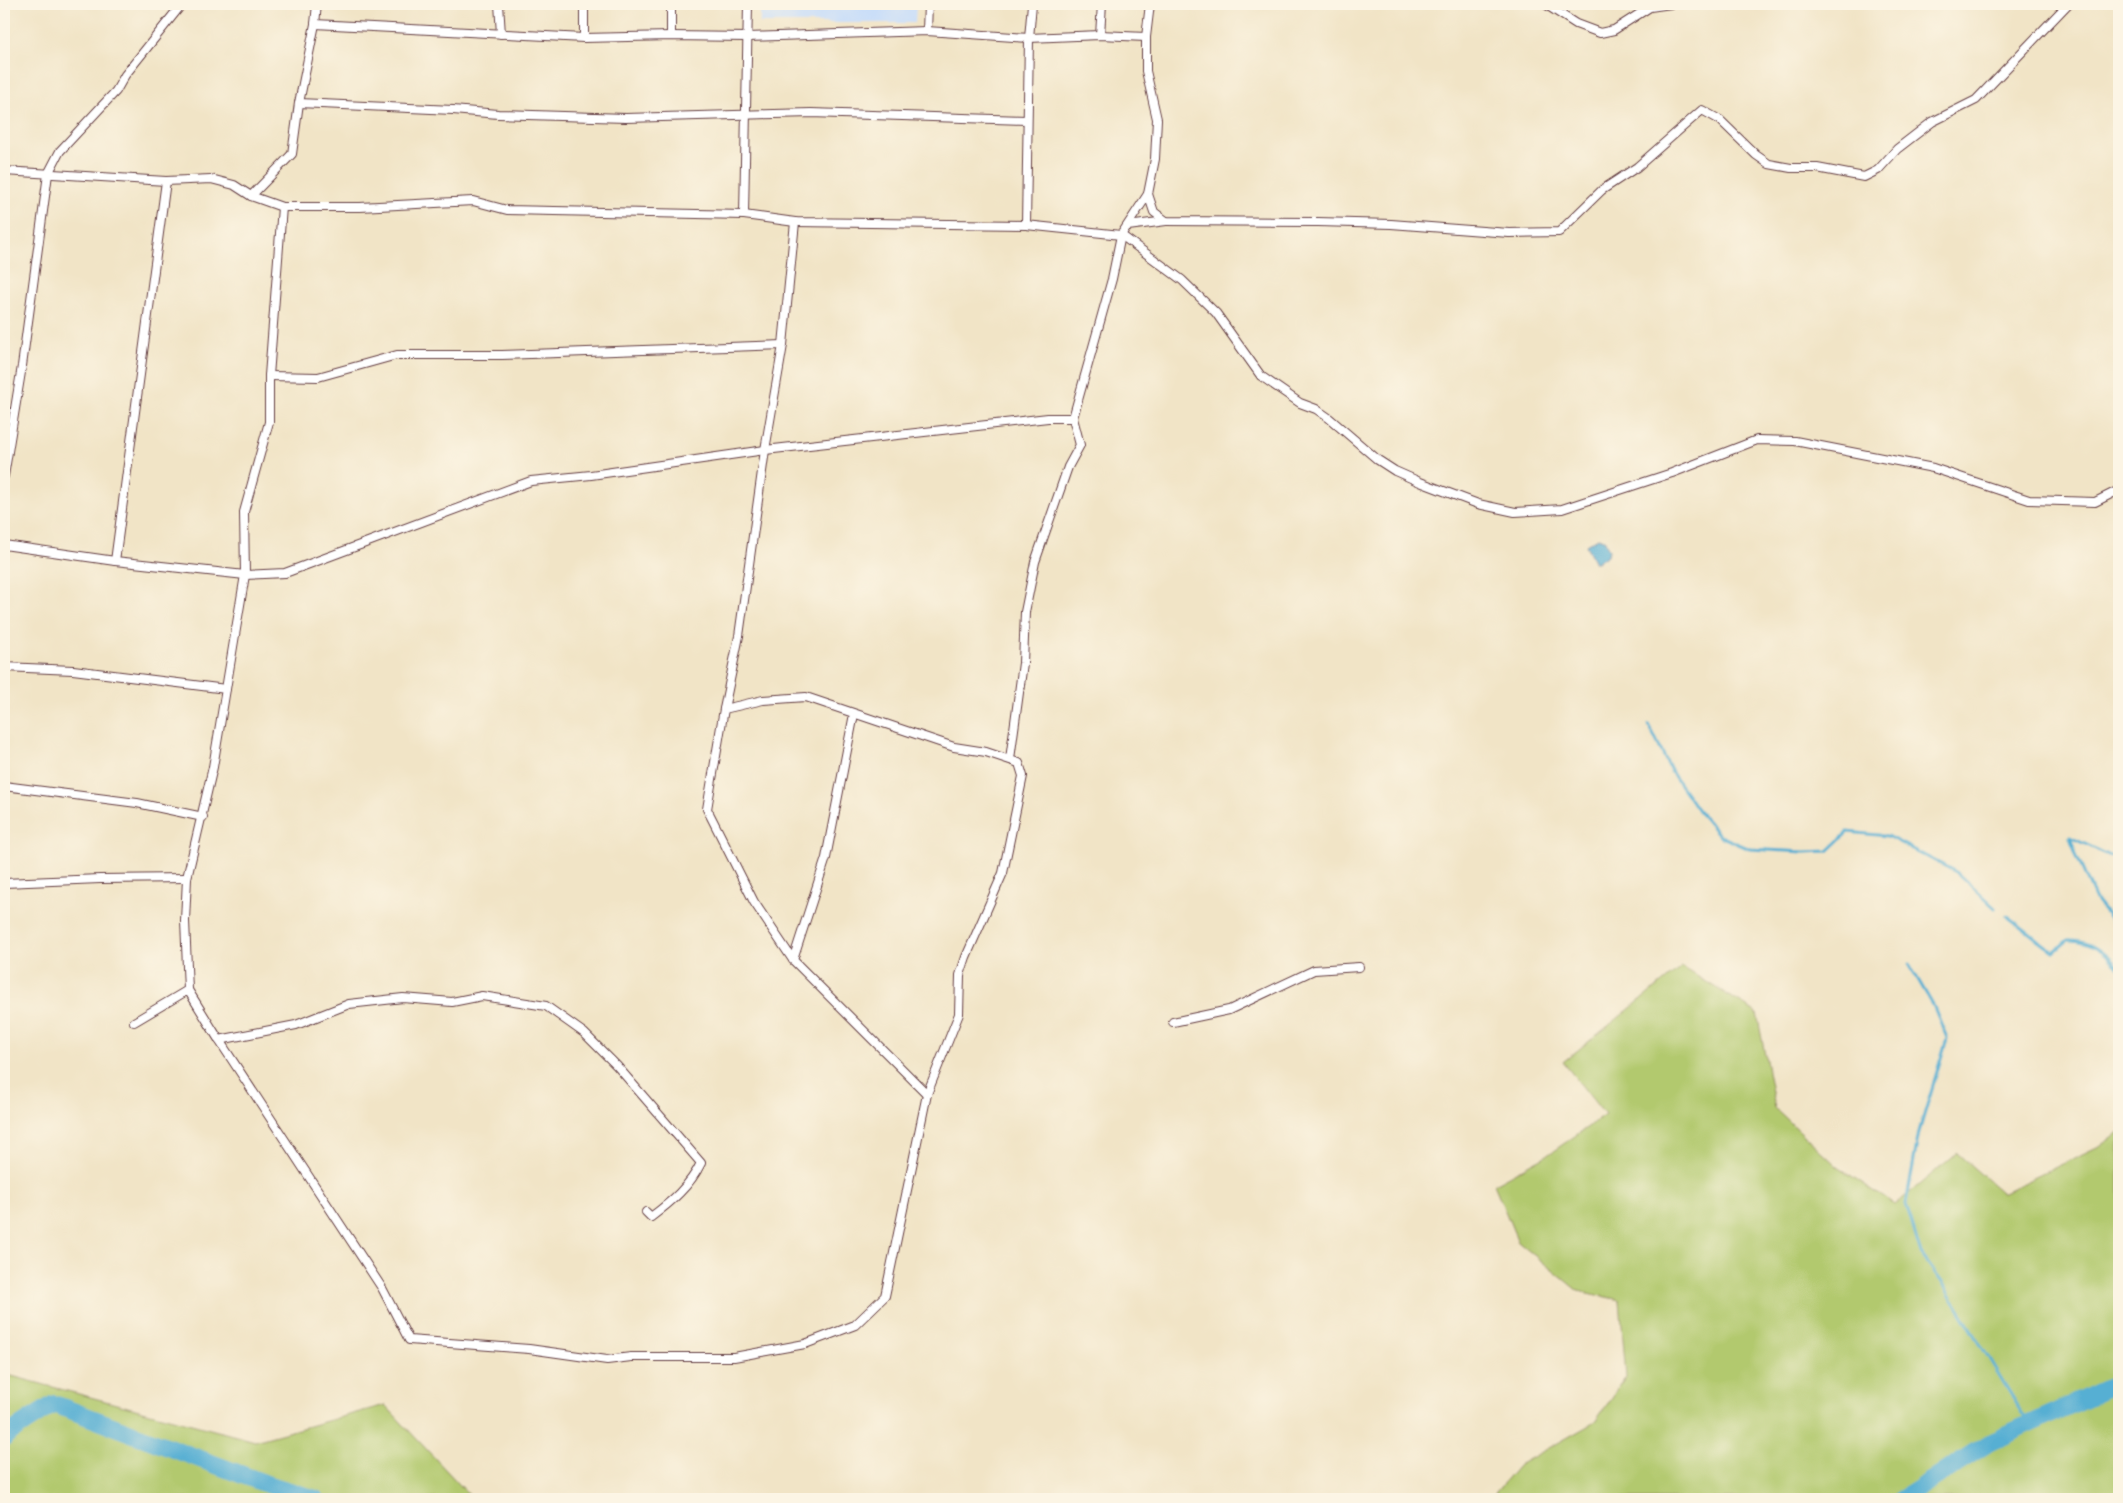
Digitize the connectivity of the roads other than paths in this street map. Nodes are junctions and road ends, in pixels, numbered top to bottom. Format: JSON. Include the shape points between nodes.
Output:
{"nodes":[{"id":1,"x":182,"y":4,"type":"edge"},
{"id":2,"x":317,"y":4,"type":"edge"},
{"id":3,"x":499,"y":4,"type":"edge"},
{"id":4,"x":584,"y":4,"type":"edge"},
{"id":5,"x":672,"y":4,"type":"edge"},
{"id":6,"x":748,"y":4,"type":"edge"},
{"id":7,"x":928,"y":4,"type":"edge"},
{"id":8,"x":1032,"y":4,"type":"edge"},
{"id":9,"x":1102,"y":4,"type":"edge"},
{"id":10,"x":1150,"y":4,"type":"edge"},
{"id":11,"x":1545,"y":4,"type":"edge"},
{"id":12,"x":1671,"y":4,"type":"edge"},
{"id":13,"x":2068,"y":4,"type":"edge"},
{"id":14,"x":315,"y":24,"type":"junction"},
{"id":15,"x":927,"y":31,"type":"junction"},
{"id":16,"x":501,"y":34,"type":"junction"},
{"id":17,"x":1100,"y":35,"type":"junction"},
{"id":18,"x":671,"y":36,"type":"junction"},
{"id":19,"x":1146,"y":36,"type":"junction"},
{"id":20,"x":747,"y":37,"type":"junction"},
{"id":21,"x":584,"y":38,"type":"junction"},
{"id":22,"x":1029,"y":38,"type":"junction"},
{"id":23,"x":299,"y":103,"type":"junction"},
{"id":24,"x":746,"y":113,"type":"junction"},
{"id":25,"x":1028,"y":120,"type":"junction"},
{"id":26,"x":4,"y":171,"type":"edge"},
{"id":27,"x":48,"y":174,"type":"junction"},
{"id":28,"x":166,"y":181,"type":"junction"},
{"id":29,"x":1148,"y":194,"type":"junction"},
{"id":30,"x":251,"y":196,"type":"junction"},
{"id":31,"x":282,"y":207,"type":"junction"},
{"id":32,"x":744,"y":215,"type":"junction"},
{"id":33,"x":1166,"y":221,"type":"junction"},
{"id":34,"x":795,"y":222,"type":"junction"},
{"id":35,"x":1026,"y":225,"type":"junction"},
{"id":36,"x":1128,"y":226,"type":"junction"},
{"id":37,"x":1121,"y":235,"type":"junction"},
{"id":38,"x":783,"y":346,"type":"junction"},
{"id":39,"x":269,"y":376,"type":"junction"},
{"id":40,"x":1073,"y":418,"type":"junction"},
{"id":41,"x":765,"y":450,"type":"junction"},
{"id":42,"x":4,"y":476,"type":"edge"},
{"id":43,"x":2119,"y":490,"type":"edge"},
{"id":44,"x":4,"y":545,"type":"edge"},
{"id":45,"x":115,"y":561,"type":"junction"},
{"id":46,"x":245,"y":575,"type":"junction"},
{"id":47,"x":4,"y":667,"type":"edge"},
{"id":48,"x":226,"y":689,"type":"junction"},
{"id":49,"x":724,"y":709,"type":"junction"},
{"id":50,"x":854,"y":714,"type":"junction"},
{"id":51,"x":1010,"y":759,"type":"junction"},
{"id":52,"x":4,"y":786,"type":"edge"},
{"id":53,"x":203,"y":817,"type":"junction"},
{"id":54,"x":187,"y":878,"type":"junction"},
{"id":55,"x":4,"y":883,"type":"edge"},
{"id":56,"x":793,"y":960,"type":"junction"},
{"id":57,"x":1359,"y":967,"type":"dead end"},
{"id":58,"x":188,"y":990,"type":"junction"},
{"id":59,"x":134,"y":1022,"type":"dead end"},
{"id":60,"x":1173,"y":1022,"type":"dead end"},
{"id":61,"x":219,"y":1040,"type":"junction"},
{"id":62,"x":927,"y":1094,"type":"junction"},
{"id":63,"x":646,"y":1212,"type":"dead end"}],
"edges":[{"from":1,"to":27,"type":"street","via":[[116,91],[60,151]]},
{"from":2,"to":14,"type":"street"},
{"from":3,"to":16,"type":"street"},
{"from":4,"to":21,"type":"street"},
{"from":5,"to":18,"type":"street"},
{"from":6,"to":20,"type":"street"},
{"from":7,"to":15,"type":"street"},
{"from":8,"to":22,"type":"street"},
{"from":9,"to":17,"type":"street"},
{"from":10,"to":19,"type":"street"},
{"from":11,"to":12,"type":"street","via":[[1576,24],[1600,33],[1614,30],[1650,7]]},
{"from":13,"to":33,"type":"street","via":[[1976,100],[1932,122],[1878,170],[1864,177],[1817,168],[1769,164],[1720,120],[1702,110],[1637,167],[1602,190],[1559,232],[1509,233],[1391,224]]},
{"from":14,"to":16,"type":"street"},
{"from":14,"to":23,"type":"street"},
{"from":15,"to":20,"type":"street"},
{"from":15,"to":22,"type":"street"},
{"from":16,"to":21,"type":"street"},
{"from":17,"to":19,"type":"street"},
{"from":17,"to":22,"type":"street"},
{"from":18,"to":20,"type":"street"},
{"from":18,"to":21,"type":"street"},
{"from":19,"to":29,"type":"street","via":[[1146,71],[1157,118],[1155,159]]},
{"from":20,"to":24,"type":"street"},
{"from":22,"to":25,"type":"street"},
{"from":23,"to":24,"type":"street","via":[[626,118]]},
{"from":23,"to":30,"type":"street","via":[[292,154]]},
{"from":24,"to":25,"type":"street"},
{"from":24,"to":32,"type":"street"},
{"from":25,"to":35,"type":"street"},
{"from":26,"to":27,"type":"street"},
{"from":27,"to":28,"type":"street"},
{"from":27,"to":42,"type":"street"},
{"from":28,"to":30,"type":"street","via":[[211,179],[234,185]]},
{"from":28,"to":45,"type":"street"},
{"from":29,"to":33,"type":"street","via":[[1154,212]]},
{"from":29,"to":36,"type":"street"},
{"from":30,"to":31,"type":"street"},
{"from":31,"to":32,"type":"street","via":[[473,201],[507,210]]},
{"from":31,"to":39,"type":"street"},
{"from":32,"to":34,"type":"street"},
{"from":33,"to":36,"type":"street"},
{"from":34,"to":35,"type":"street"},
{"from":34,"to":38,"type":"street"},
{"from":35,"to":37,"type":"street"},
{"from":36,"to":37,"type":"street"},
{"from":37,"to":40,"type":"street"},
{"from":37,"to":43,"type":"street","via":[[1182,280],[1216,313],[1261,376],[1329,418],[1378,460],[1396,471],[1478,504],[1515,512],[1562,509],[1672,473],[1757,440],[1795,441],[1933,468],[2030,500],[2095,502]]},
{"from":38,"to":39,"type":"street","via":[[397,355],[318,377]]},
{"from":38,"to":41,"type":"street"},
{"from":39,"to":46,"type":"street","via":[[270,422],[244,512]]},
{"from":40,"to":41,"type":"street","via":[[1048,418]]},
{"from":40,"to":51,"type":"street","via":[[1080,445],[1068,467],[1035,562],[1025,612],[1023,663]]},
{"from":41,"to":46,"type":"street","via":[[591,476],[531,481],[285,574]]},
{"from":41,"to":49,"type":"street","via":[[740,636]]},
{"from":44,"to":45,"type":"street"},
{"from":45,"to":46,"type":"street"},
{"from":46,"to":48,"type":"street"},
{"from":47,"to":48,"type":"street","via":[[74,670]]},
{"from":48,"to":53,"type":"street"},
{"from":49,"to":50,"type":"street","via":[[763,700],[806,697]]},
{"from":49,"to":56,"type":"street","via":[[707,809],[754,902]]},
{"from":50,"to":51,"type":"street","via":[[954,747]]},
{"from":50,"to":56,"type":"street","via":[[826,858]]},
{"from":51,"to":62,"type":"street","via":[[1019,763],[1023,776],[1003,873],[966,957],[960,975],[959,1014]]},
{"from":52,"to":53,"type":"street","via":[[137,803]]},
{"from":53,"to":54,"type":"street"},
{"from":54,"to":55,"type":"street"},
{"from":54,"to":58,"type":"street"},
{"from":56,"to":62,"type":"street"},
{"from":57,"to":60,"type":"street","via":[[1314,970],[1230,1010]]},
{"from":58,"to":59,"type":"street"},
{"from":58,"to":61,"type":"street"},
{"from":61,"to":62,"type":"street","via":[[382,1288],[409,1340],[529,1349],[607,1360],[631,1356],[734,1357],[805,1344],[855,1325],[885,1296]]},
{"from":61,"to":63,"type":"street","via":[[296,1025],[349,1004],[403,998],[452,1002],[482,996],[546,1006],[584,1033],[617,1066],[701,1163],[695,1176],[670,1203],[651,1217]]}]}
